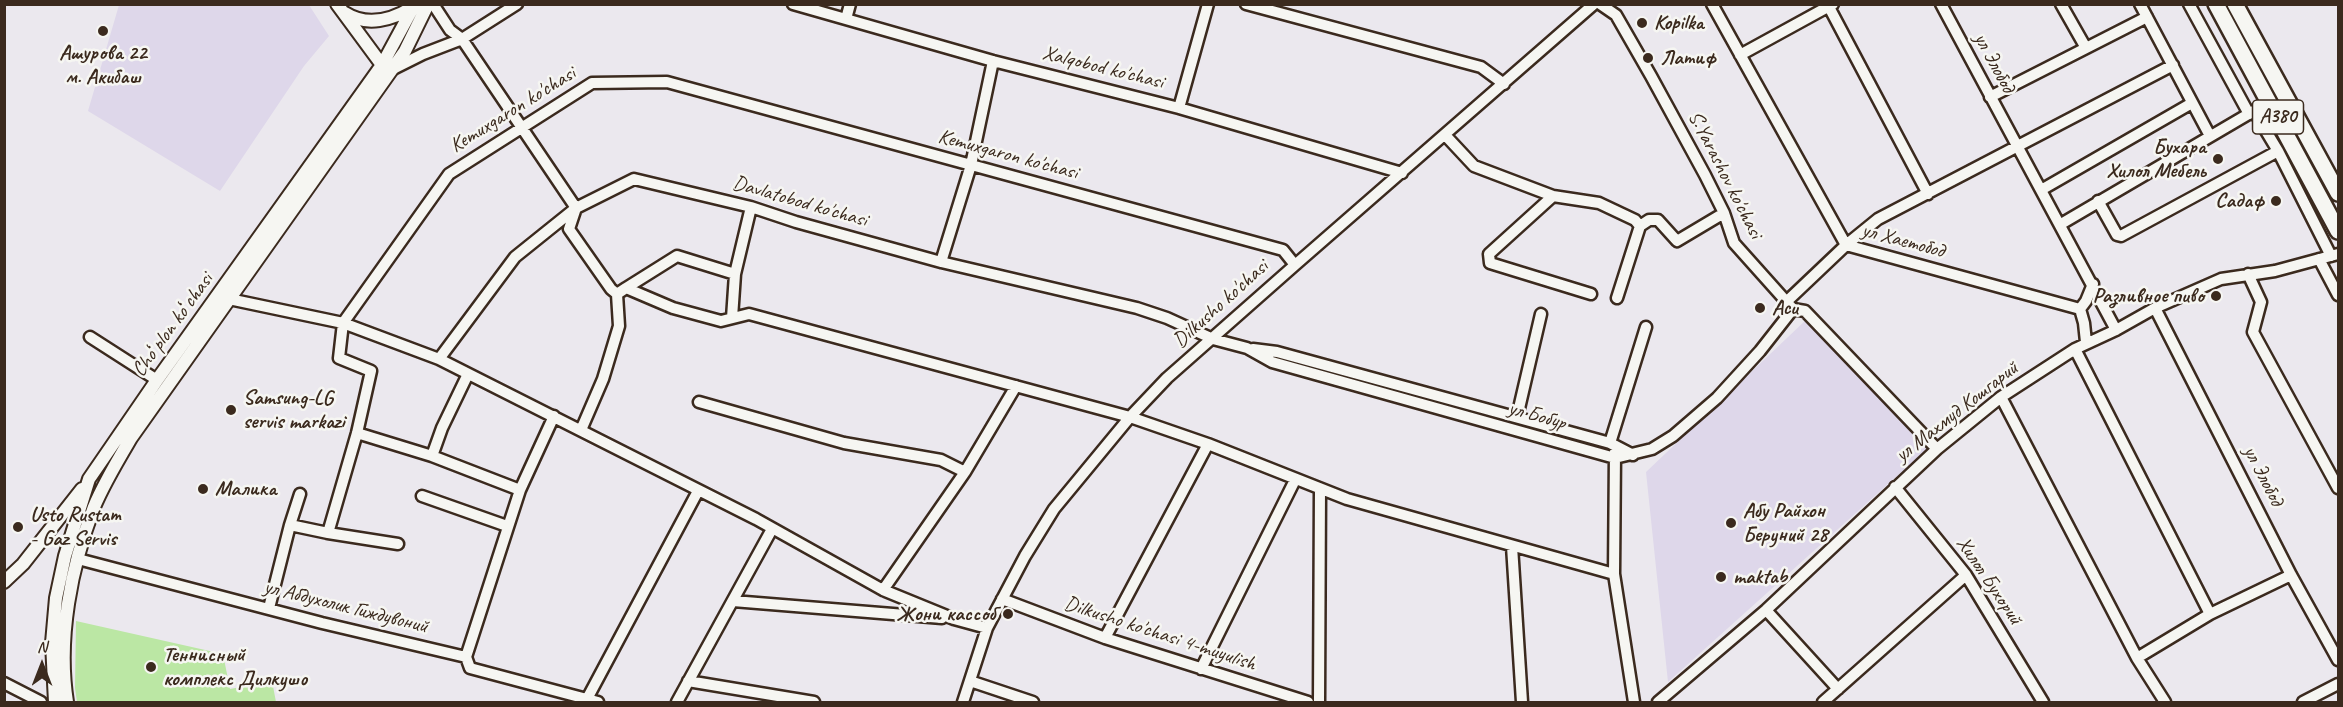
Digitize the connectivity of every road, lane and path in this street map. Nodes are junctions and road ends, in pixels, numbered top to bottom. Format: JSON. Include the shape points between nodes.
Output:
{"nodes":[{"id":1,"x":428,"y":4,"type":"edge"},
{"id":2,"x":433,"y":4,"type":"edge"},
{"id":3,"x":517,"y":4,"type":"edge"},
{"id":4,"x":793,"y":4,"type":"edge"},
{"id":5,"x":850,"y":4,"type":"edge"},
{"id":6,"x":1208,"y":4,"type":"edge"},
{"id":7,"x":1246,"y":4,"type":"edge"},
{"id":8,"x":1594,"y":4,"type":"edge"},
{"id":9,"x":1600,"y":4,"type":"edge"},
{"id":10,"x":1712,"y":4,"type":"edge"},
{"id":11,"x":1941,"y":4,"type":"edge"},
{"id":12,"x":2061,"y":4,"type":"edge"},
{"id":13,"x":2140,"y":4,"type":"edge"},
{"id":14,"x":2189,"y":4,"type":"edge"},
{"id":15,"x":2216,"y":4,"type":"edge"},
{"id":16,"x":2235,"y":4,"type":"edge"},
{"id":17,"x":414,"y":5,"type":"edge"},
{"id":18,"x":1831,"y":6,"type":"edge"},
{"id":19,"x":340,"y":8,"type":"edge"},
{"id":20,"x":2147,"y":16,"type":"junction"},
{"id":21,"x":846,"y":19,"type":"junction"},
{"id":22,"x":462,"y":39,"type":"junction"},
{"id":23,"x":2086,"y":48,"type":"junction"},
{"id":24,"x":1740,"y":55,"type":"junction"},
{"id":25,"x":993,"y":61,"type":"junction"},
{"id":26,"x":2174,"y":65,"type":"junction"},
{"id":27,"x":388,"y":67,"type":"junction"},
{"id":28,"x":1504,"y":84,"type":"junction"},
{"id":29,"x":1990,"y":98,"type":"junction"},
{"id":30,"x":2269,"y":102,"type":"junction"},
{"id":31,"x":2192,"y":103,"type":"junction"},
{"id":32,"x":1179,"y":108,"type":"junction"},
{"id":33,"x":2252,"y":113,"type":"junction"},
{"id":34,"x":520,"y":128,"type":"junction"},
{"id":35,"x":1446,"y":135,"type":"junction"},
{"id":36,"x":2210,"y":135,"type":"junction"},
{"id":37,"x":2017,"y":145,"type":"junction"},
{"id":38,"x":2278,"y":151,"type":"junction"},
{"id":39,"x":971,"y":165,"type":"junction"},
{"id":40,"x":1402,"y":173,"type":"junction"},
{"id":41,"x":2042,"y":190,"type":"junction"},
{"id":42,"x":2338,"y":193,"type":"edge"},
{"id":43,"x":1928,"y":194,"type":"junction"},
{"id":44,"x":1553,"y":196,"type":"junction"},
{"id":45,"x":2098,"y":201,"type":"junction"},
{"id":46,"x":751,"y":207,"type":"junction"},
{"id":47,"x":576,"y":208,"type":"junction"},
{"id":48,"x":1724,"y":213,"type":"junction"},
{"id":49,"x":2061,"y":224,"type":"junction"},
{"id":50,"x":1640,"y":226,"type":"junction"},
{"id":51,"x":2338,"y":231,"type":"edge"},
{"id":52,"x":1846,"y":245,"type":"junction"},
{"id":53,"x":2335,"y":255,"type":"edge"},
{"id":54,"x":2319,"y":259,"type":"junction"},
{"id":55,"x":941,"y":262,"type":"junction"},
{"id":56,"x":1295,"y":265,"type":"junction"},
{"id":57,"x":735,"y":274,"type":"junction"},
{"id":58,"x":2248,"y":274,"type":"junction"},
{"id":59,"x":2092,"y":284,"type":"junction"},
{"id":60,"x":622,"y":291,"type":"junction"},
{"id":61,"x":1592,"y":294,"type":"dead end"},
{"id":62,"x":2338,"y":295,"type":"edge"},
{"id":63,"x":1617,"y":298,"type":"dead end"},
{"id":64,"x":229,"y":299,"type":"junction"},
{"id":65,"x":1790,"y":306,"type":"junction"},
{"id":66,"x":2155,"y":308,"type":"junction"},
{"id":67,"x":2080,"y":309,"type":"junction"},
{"id":68,"x":1541,"y":314,"type":"dead end"},
{"id":69,"x":732,"y":318,"type":"junction"},
{"id":70,"x":343,"y":323,"type":"junction"},
{"id":71,"x":1646,"y":327,"type":"dead end"},
{"id":72,"x":2116,"y":330,"type":"junction"},
{"id":73,"x":90,"y":337,"type":"dead end"},
{"id":74,"x":1213,"y":339,"type":"junction"},
{"id":75,"x":2086,"y":342,"type":"junction"},
{"id":76,"x":1247,"y":348,"type":"junction"},
{"id":77,"x":2075,"y":349,"type":"junction"},
{"id":78,"x":439,"y":359,"type":"junction"},
{"id":79,"x":468,"y":374,"type":"junction"},
{"id":80,"x":157,"y":380,"type":"junction"},
{"id":81,"x":1016,"y":386,"type":"junction"},
{"id":82,"x":2001,"y":397,"type":"junction"},
{"id":83,"x":699,"y":402,"type":"dead end"},
{"id":84,"x":554,"y":416,"type":"junction"},
{"id":85,"x":1130,"y":417,"type":"junction"},
{"id":86,"x":1517,"y":417,"type":"junction"},
{"id":87,"x":581,"y":430,"type":"junction"},
{"id":88,"x":357,"y":433,"type":"junction"},
{"id":89,"x":1208,"y":444,"type":"junction"},
{"id":90,"x":1613,"y":444,"type":"junction"},
{"id":91,"x":1937,"y":449,"type":"junction"},
{"id":92,"x":1633,"y":455,"type":"junction"},
{"id":93,"x":432,"y":456,"type":"junction"},
{"id":94,"x":1615,"y":458,"type":"junction"},
{"id":95,"x":965,"y":472,"type":"junction"},
{"id":96,"x":89,"y":479,"type":"junction"},
{"id":97,"x":1295,"y":480,"type":"junction"},
{"id":98,"x":1895,"y":487,"type":"junction"},
{"id":99,"x":2338,"y":488,"type":"edge"},
{"id":100,"x":1320,"y":489,"type":"junction"},
{"id":101,"x":520,"y":490,"type":"junction"},
{"id":102,"x":698,"y":491,"type":"junction"},
{"id":103,"x":300,"y":494,"type":"dead end"},
{"id":104,"x":422,"y":496,"type":"dead end"},
{"id":105,"x":290,"y":525,"type":"junction"},
{"id":106,"x":507,"y":526,"type":"junction"},
{"id":107,"x":772,"y":529,"type":"junction"},
{"id":108,"x":328,"y":533,"type":"junction"},
{"id":109,"x":398,"y":544,"type":"dead end"},
{"id":110,"x":1512,"y":546,"type":"junction"},
{"id":111,"x":78,"y":559,"type":"junction"},
{"id":112,"x":1614,"y":574,"type":"junction"},
{"id":113,"x":1966,"y":575,"type":"junction"},
{"id":114,"x":2291,"y":576,"type":"junction"},
{"id":115,"x":4,"y":582,"type":"edge"},
{"id":116,"x":883,"y":590,"type":"junction"},
{"id":117,"x":1002,"y":599,"type":"junction"},
{"id":118,"x":733,"y":601,"type":"junction"},
{"id":119,"x":269,"y":608,"type":"junction"},
{"id":120,"x":1766,"y":610,"type":"junction"},
{"id":121,"x":2210,"y":614,"type":"junction"},
{"id":122,"x":954,"y":619,"type":"junction"},
{"id":123,"x":987,"y":628,"type":"junction"},
{"id":124,"x":1105,"y":638,"type":"junction"},
{"id":125,"x":466,"y":657,"type":"junction"},
{"id":126,"x":2137,"y":658,"type":"junction"},
{"id":127,"x":2338,"y":660,"type":"edge"},
{"id":128,"x":1202,"y":669,"type":"junction"},
{"id":129,"x":688,"y":681,"type":"junction"},
{"id":130,"x":970,"y":681,"type":"junction"},
{"id":131,"x":4,"y":683,"type":"edge"},
{"id":132,"x":2338,"y":684,"type":"edge"},
{"id":133,"x":1838,"y":689,"type":"junction"},
{"id":134,"x":592,"y":701,"type":"edge"},
{"id":135,"x":41,"y":702,"type":"edge"},
{"id":136,"x":54,"y":702,"type":"edge"},
{"id":137,"x":68,"y":702,"type":"edge"},
{"id":138,"x":677,"y":702,"type":"edge"},
{"id":139,"x":814,"y":702,"type":"edge"},
{"id":140,"x":963,"y":702,"type":"edge"},
{"id":141,"x":1033,"y":702,"type":"edge"},
{"id":142,"x":1308,"y":702,"type":"edge"},
{"id":143,"x":1319,"y":702,"type":"edge"},
{"id":144,"x":1522,"y":702,"type":"edge"},
{"id":145,"x":1634,"y":702,"type":"edge"},
{"id":146,"x":1659,"y":702,"type":"edge"},
{"id":147,"x":1823,"y":702,"type":"edge"},
{"id":148,"x":2043,"y":702,"type":"edge"},
{"id":149,"x":2165,"y":702,"type":"edge"},
{"id":150,"x":2303,"y":702,"type":"edge"}],
"edges":[{"from":1,"to":27,"type":"main road","name":"Choʻplon koʻchasi","via":[[408,47]]},
{"from":2,"to":22,"type":"street","via":[[450,30]]},
{"from":3,"to":22,"type":"street"},
{"from":4,"to":21,"type":"street","name":"Xalqobod ko'chasi"},
{"from":5,"to":21,"type":"street"},
{"from":6,"to":32,"type":"street"},
{"from":7,"to":28,"type":"street","via":[[1481,67]]},
{"from":8,"to":28,"type":"street","name":"Dilkusho ko'chasi"},
{"from":9,"to":48,"type":"street","name":"S.Yarashov ko'chasi","via":[[1616,15]]},
{"from":10,"to":24,"type":"street","name":"ул Хаетобод"},
{"from":11,"to":29,"type":"street","name":"ул Элобод"},
{"from":12,"to":23,"type":"street"},
{"from":13,"to":20,"type":"street"},
{"from":14,"to":33,"type":"street"},
{"from":15,"to":30,"type":"highway","number":"A380"},
{"from":16,"to":42,"type":"highway","number":"A380"},
{"from":17,"to":19,"type":"main road","via":[[398,16],[366,21],[353,18]]},
{"from":17,"to":27,"type":"main road","name":"Choʻplon koʻchasi"},
{"from":18,"to":24,"type":"street"},
{"from":18,"to":43,"type":"street"},
{"from":19,"to":27,"type":"main road"},
{"from":20,"to":23,"type":"street"},
{"from":20,"to":26,"type":"street"},
{"from":21,"to":25,"type":"street","name":"Xalqobod ko'chasi"},
{"from":22,"to":27,"type":"street"},
{"from":22,"to":34,"type":"street"},
{"from":23,"to":29,"type":"street"},
{"from":24,"to":52,"type":"street","name":"ул Хаетобод"},
{"from":25,"to":32,"type":"street","name":"Xalqobod ko'chasi"},
{"from":25,"to":39,"type":"street"},
{"from":26,"to":31,"type":"street"},
{"from":26,"to":37,"type":"street"},
{"from":27,"to":64,"type":"main road","name":"Choʻplon koʻchasi"},
{"from":27,"to":80,"type":"main road","name":"Choʻplon koʻchasi"},
{"from":28,"to":35,"type":"street","name":"Dilkusho ko'chasi"},
{"from":29,"to":37,"type":"street","name":"ул Элобод"},
{"from":30,"to":33,"type":"street"},
{"from":30,"to":51,"type":"highway","number":"A380"},
{"from":31,"to":36,"type":"street"},
{"from":31,"to":41,"type":"street"},
{"from":32,"to":40,"type":"street","name":"Xalqobod ko'chasi"},
{"from":33,"to":36,"type":"street"},
{"from":33,"to":38,"type":"street"},
{"from":34,"to":39,"type":"street","name":"Kemuxgaron ko'chasi","via":[[592,83],[668,82]]},
{"from":34,"to":47,"type":"street"},
{"from":34,"to":70,"type":"street","name":"Kemuxgaron ko'chasi","via":[[449,174]]},
{"from":35,"to":40,"type":"street","name":"Dilkusho ko'chasi"},
{"from":35,"to":44,"type":"street","via":[[1474,166]]},
{"from":36,"to":45,"type":"street"},
{"from":37,"to":41,"type":"street","name":"ул Элобод"},
{"from":37,"to":43,"type":"street"},
{"from":38,"to":45,"type":"street","via":[[2121,236]]},
{"from":38,"to":53,"type":"street"},
{"from":39,"to":55,"type":"street"},
{"from":39,"to":56,"type":"street","name":"Kemuxgaron ko'chasi","via":[[1283,250]]},
{"from":40,"to":56,"type":"street","name":"Dilkusho ko'chasi"},
{"from":41,"to":49,"type":"street","name":"ул Элобод"},
{"from":43,"to":52,"type":"street","via":[[1878,219]]},
{"from":44,"to":50,"type":"street","via":[[1599,203]]},
{"from":44,"to":61,"type":"street","via":[[1488,254],[1490,263]]},
{"from":45,"to":49,"type":"street"},
{"from":46,"to":47,"type":"street","name":"Davlatobod ko'chasi","via":[[634,179]]},
{"from":46,"to":55,"type":"street","name":"Davlatobod ko'chasi"},
{"from":46,"to":57,"type":"street"},
{"from":47,"to":60,"type":"street","via":[[569,229]]},
{"from":47,"to":78,"type":"street","name":"Davlatobod ko'chasi","via":[[515,257]]},
{"from":48,"to":50,"type":"street","via":[[1677,241],[1658,220],[1649,219]]},
{"from":48,"to":65,"type":"street","name":"S.Yarashov ko'chasi","via":[[1734,243]]},
{"from":49,"to":59,"type":"street","name":"ул Элобод"},
{"from":50,"to":63,"type":"street"},
{"from":52,"to":65,"type":"street"},
{"from":52,"to":67,"type":"street","name":"ул Хаетобод"},
{"from":53,"to":54,"type":"street","name":"ул Махмуд Кошгарий"},
{"from":54,"to":58,"type":"street","name":"ул Махмуд Кошгарий"},
{"from":54,"to":62,"type":"street"},
{"from":55,"to":74,"type":"street","name":"Davlatobod ko'chasi","via":[[1137,308]]},
{"from":56,"to":74,"type":"street","name":"Dilkusho ko'chasi"},
{"from":57,"to":60,"type":"street","via":[[677,255]]},
{"from":57,"to":69,"type":"street"},
{"from":58,"to":66,"type":"street","name":"ул Махмуд Кошгарий","via":[[2221,279]]},
{"from":58,"to":99,"type":"street","via":[[2261,302],[2253,332]]},
{"from":59,"to":67,"type":"street"},
{"from":59,"to":72,"type":"street","name":"ул Элобод"},
{"from":60,"to":69,"type":"street","via":[[721,321]]},
{"from":60,"to":87,"type":"street","via":[[619,326],[603,379]]},
{"from":64,"to":70,"type":"street"},
{"from":64,"to":111,"type":"main road","name":"Choʻplon koʻchasi","via":[[125,448],[94,508]]},
{"from":65,"to":91,"type":"street","name":"S.Yarashov ko'chasi","via":[[1805,311]]},
{"from":65,"to":92,"type":"street","via":[[1760,351],[1717,398],[1673,436]]},
{"from":66,"to":72,"type":"street","name":"ул Махмуд Кошгарий"},
{"from":66,"to":114,"type":"street","name":"ул Элобод"},
{"from":67,"to":75,"type":"street"},
{"from":68,"to":86,"type":"street"},
{"from":69,"to":81,"type":"street","via":[[748,314]]},
{"from":70,"to":78,"type":"street"},
{"from":70,"to":88,"type":"street","name":"Kemuxgaron ko'chasi","via":[[339,358],[370,371]]},
{"from":71,"to":90,"type":"street"},
{"from":72,"to":75,"type":"street","name":"ул Махмуд Кошгарий"},
{"from":73,"to":80,"type":"street"},
{"from":74,"to":76,"type":"street","name":"ул Бобур"},
{"from":74,"to":85,"type":"street","name":"Dilkusho ko'chasi","via":[[1167,378]]},
{"from":75,"to":77,"type":"street","name":"ул Махмуд Кошгарий"},
{"from":76,"to":86,"type":"street","via":[[1277,352]]},
{"from":76,"to":94,"type":"street","name":"ул Бобур","via":[[1272,362]]},
{"from":77,"to":82,"type":"street","name":"ул Махмуд Кошгарий"},
{"from":77,"to":121,"type":"street"},
{"from":78,"to":79,"type":"street"},
{"from":79,"to":84,"type":"street"},
{"from":79,"to":93,"type":"street"},
{"from":80,"to":96,"type":"main road","name":"Choʻplon koʻchasi"},
{"from":81,"to":85,"type":"street"},
{"from":81,"to":95,"type":"street"},
{"from":82,"to":91,"type":"street","name":"ул Махмуд Кошгарий"},
{"from":82,"to":126,"type":"street"},
{"from":83,"to":95,"type":"street","via":[[844,443],[941,460]]},
{"from":84,"to":87,"type":"street"},
{"from":84,"to":101,"type":"street"},
{"from":85,"to":89,"type":"street"},
{"from":85,"to":117,"type":"street","name":"Dilkusho ko'chasi","via":[[1054,509]]},
{"from":86,"to":90,"type":"street"},
{"from":87,"to":102,"type":"street"},
{"from":88,"to":93,"type":"street"},
{"from":88,"to":108,"type":"street","name":"Kemuxgaron ko'chasi"},
{"from":89,"to":97,"type":"street"},
{"from":89,"to":124,"type":"street"},
{"from":90,"to":92,"type":"street"},
{"from":90,"to":94,"type":"street"},
{"from":91,"to":98,"type":"street","name":"ул Махмуд Кошгарий"},
{"from":92,"to":94,"type":"street"},
{"from":93,"to":101,"type":"street"},
{"from":94,"to":112,"type":"street"},
{"from":95,"to":116,"type":"street"},
{"from":96,"to":115,"type":"main road","via":[[23,564]]},
{"from":96,"to":136,"type":"main road","name":"Choʻplon koʻchasi","via":[[56,598],[52,643]]},
{"from":97,"to":100,"type":"street"},
{"from":97,"to":128,"type":"street"},
{"from":98,"to":113,"type":"street","name":"Хилол Бухорий"},
{"from":98,"to":120,"type":"street","name":"ул Махмуд Кошгарий"},
{"from":100,"to":110,"type":"street"},
{"from":100,"to":143,"type":"street"},
{"from":101,"to":106,"type":"street"},
{"from":102,"to":107,"type":"street"},
{"from":102,"to":134,"type":"street"},
{"from":103,"to":105,"type":"street"},
{"from":104,"to":106,"type":"street"},
{"from":105,"to":108,"type":"street"},
{"from":105,"to":119,"type":"street"},
{"from":106,"to":125,"type":"street"},
{"from":107,"to":116,"type":"street"},
{"from":107,"to":118,"type":"street"},
{"from":108,"to":109,"type":"street"},
{"from":110,"to":112,"type":"street"},
{"from":110,"to":144,"type":"street"},
{"from":111,"to":119,"type":"street","name":"ул Абдухолик Гиждувоний"},
{"from":111,"to":137,"type":"main road","name":"Choʻplon koʻchasi","via":[[66,623]]},
{"from":112,"to":145,"type":"street"},
{"from":113,"to":133,"type":"street"},
{"from":113,"to":148,"type":"street","name":"Хилол Бухорий"},
{"from":114,"to":121,"type":"street"},
{"from":114,"to":127,"type":"street","name":"ул Элобод"},
{"from":116,"to":122,"type":"street"},
{"from":117,"to":123,"type":"street","name":"Dilkusho ko'chasi"},
{"from":117,"to":124,"type":"street","name":"Dilkusho ko'chasi 4-muyulish"},
{"from":118,"to":122,"type":"street"},
{"from":118,"to":129,"type":"street"},
{"from":119,"to":125,"type":"street","name":"ул Абдухолик Гиждувоний"},
{"from":120,"to":133,"type":"street"},
{"from":120,"to":146,"type":"street","name":"ул Махмуд Кошгарий"},
{"from":121,"to":126,"type":"street"},
{"from":122,"to":123,"type":"street"},
{"from":123,"to":130,"type":"street","name":"Dilkusho ko'chasi"},
{"from":124,"to":128,"type":"street","name":"Dilkusho ko'chasi 4-muyulish"},
{"from":125,"to":134,"type":"street","name":"ул Абдухолик Гиждувоний","via":[[470,668]]},
{"from":126,"to":149,"type":"street"},
{"from":128,"to":142,"type":"street","name":"Dilkusho ko'chasi 4-muyulish"},
{"from":129,"to":138,"type":"street"},
{"from":129,"to":139,"type":"street"},
{"from":130,"to":140,"type":"street","name":"Dilkusho ko'chasi"},
{"from":130,"to":141,"type":"street"},
{"from":131,"to":135,"type":"street"},
{"from":132,"to":150,"type":"street"},
{"from":133,"to":147,"type":"street"}]}
